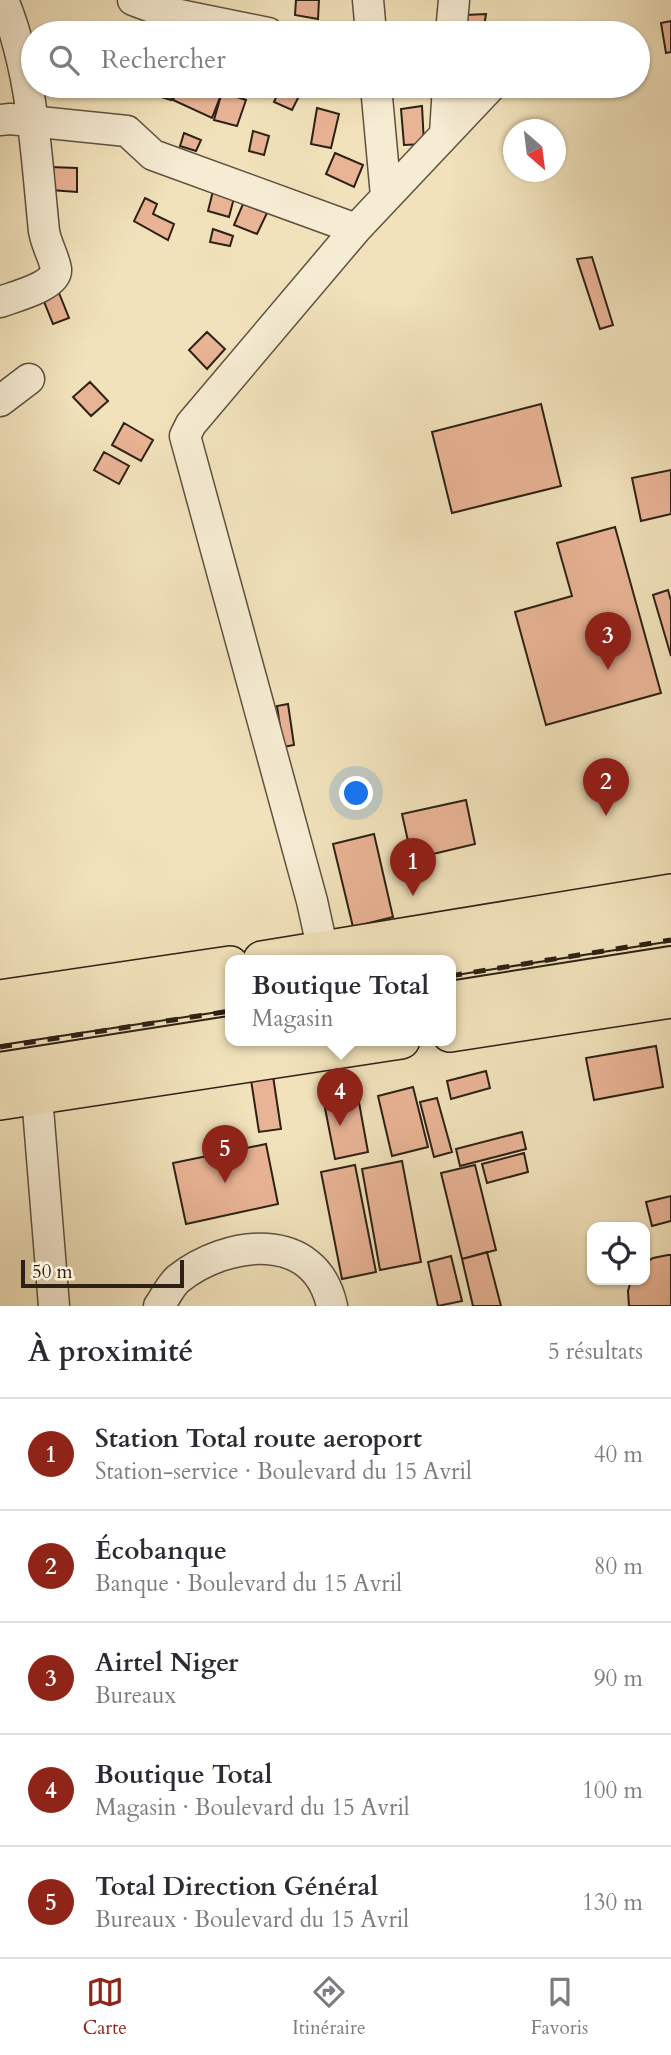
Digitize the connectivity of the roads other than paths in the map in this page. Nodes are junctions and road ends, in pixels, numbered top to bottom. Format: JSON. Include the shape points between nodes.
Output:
{"nodes":[{"id":1,"x":3,"y":0,"type":"edge"},
{"id":2,"x":132,"y":0,"type":"edge"},
{"id":3,"x":368,"y":0,"type":"edge"},
{"id":4,"x":453,"y":0,"type":"edge"},
{"id":5,"x":209,"y":21,"type":"edge"},
{"id":6,"x":370,"y":21,"type":"edge"},
{"id":7,"x":452,"y":21,"type":"edge"},
{"id":8,"x":21,"y":54,"type":"edge"},
{"id":9,"x":28,"y":98,"type":"edge"},
{"id":10,"x":377,"y":98,"type":"edge"},
{"id":11,"x":447,"y":98,"type":"edge"},
{"id":12,"x":480,"y":98,"type":"edge"},
{"id":13,"x":0,"y":120,"type":"edge"},
{"id":14,"x":32,"y":122,"type":"junction"},
{"id":15,"x":445,"y":134,"type":"junction"},
{"id":16,"x":386,"y":196,"type":"junction"},
{"id":17,"x":356,"y":229,"type":"junction"},
{"id":18,"x":0,"y":302,"type":"edge"},
{"id":19,"x":29,"y":379,"type":"dead end"},
{"id":20,"x":0,"y":401,"type":"edge"},
{"id":21,"x":671,"y":893,"type":"edge"},
{"id":22,"x":671,"y":921,"type":"edge"},
{"id":23,"x":323,"y":951,"type":"junction"},
{"id":24,"x":296,"y":955,"type":"edge"},
{"id":25,"x":455,"y":955,"type":"edge"},
{"id":26,"x":225,"y":966,"type":"edge"},
{"id":27,"x":671,"y":966,"type":"edge"},
{"id":28,"x":225,"y":991,"type":"edge"},
{"id":29,"x":0,"y":999,"type":"edge"},
{"id":30,"x":671,"y":999,"type":"edge"},
{"id":31,"x":456,"y":1000,"type":"edge"},
{"id":32,"x":0,"y":1026,"type":"edge"},
{"id":33,"x":456,"y":1032,"type":"edge"},
{"id":34,"x":225,"y":1037,"type":"edge"},
{"id":35,"x":362,"y":1046,"type":"edge"},
{"id":36,"x":0,"y":1072,"type":"edge"},
{"id":37,"x":37,"y":1096,"type":"junction"},
{"id":38,"x":0,"y":1101,"type":"edge"},
{"id":39,"x":54,"y":1306,"type":"edge"},
{"id":40,"x":159,"y":1306,"type":"edge"},
{"id":41,"x":332,"y":1306,"type":"edge"}],
"edges":[{"from":1,"to":8,"type":"street"},
{"from":2,"to":5,"type":"street"},
{"from":3,"to":6,"type":"street"},
{"from":4,"to":7,"type":"street"},
{"from":9,"to":14,"type":"street"},
{"from":10,"to":16,"type":"street"},
{"from":11,"to":15,"type":"street"},
{"from":12,"to":15,"type":"street"},
{"from":13,"to":14,"type":"street"},
{"from":14,"to":17,"type":"street","via":[[127,131],[153,155]]},
{"from":14,"to":18,"type":"street","via":[[44,231],[56,276],[50,283]]},
{"from":15,"to":16,"type":"street"},
{"from":16,"to":17,"type":"street"},
{"from":17,"to":23,"type":"street","via":[[185,436]]},
{"from":19,"to":20,"type":"street"},
{"from":21,"to":23,"type":"main road"},
{"from":22,"to":25,"type":"highway"},
{"from":23,"to":24,"type":"main road"},
{"from":26,"to":29,"type":"main road"},
{"from":27,"to":31,"type":"highway"},
{"from":28,"to":32,"type":"highway"},
{"from":30,"to":33,"type":"main road"},
{"from":34,"to":36,"type":"highway"},
{"from":35,"to":37,"type":"main road"},
{"from":37,"to":38,"type":"main road"},
{"from":37,"to":39,"type":"street"},
{"from":40,"to":41,"type":"street","via":[[176,1281],[208,1260],[240,1250],[274,1248],[300,1257],[320,1276]]}]}
